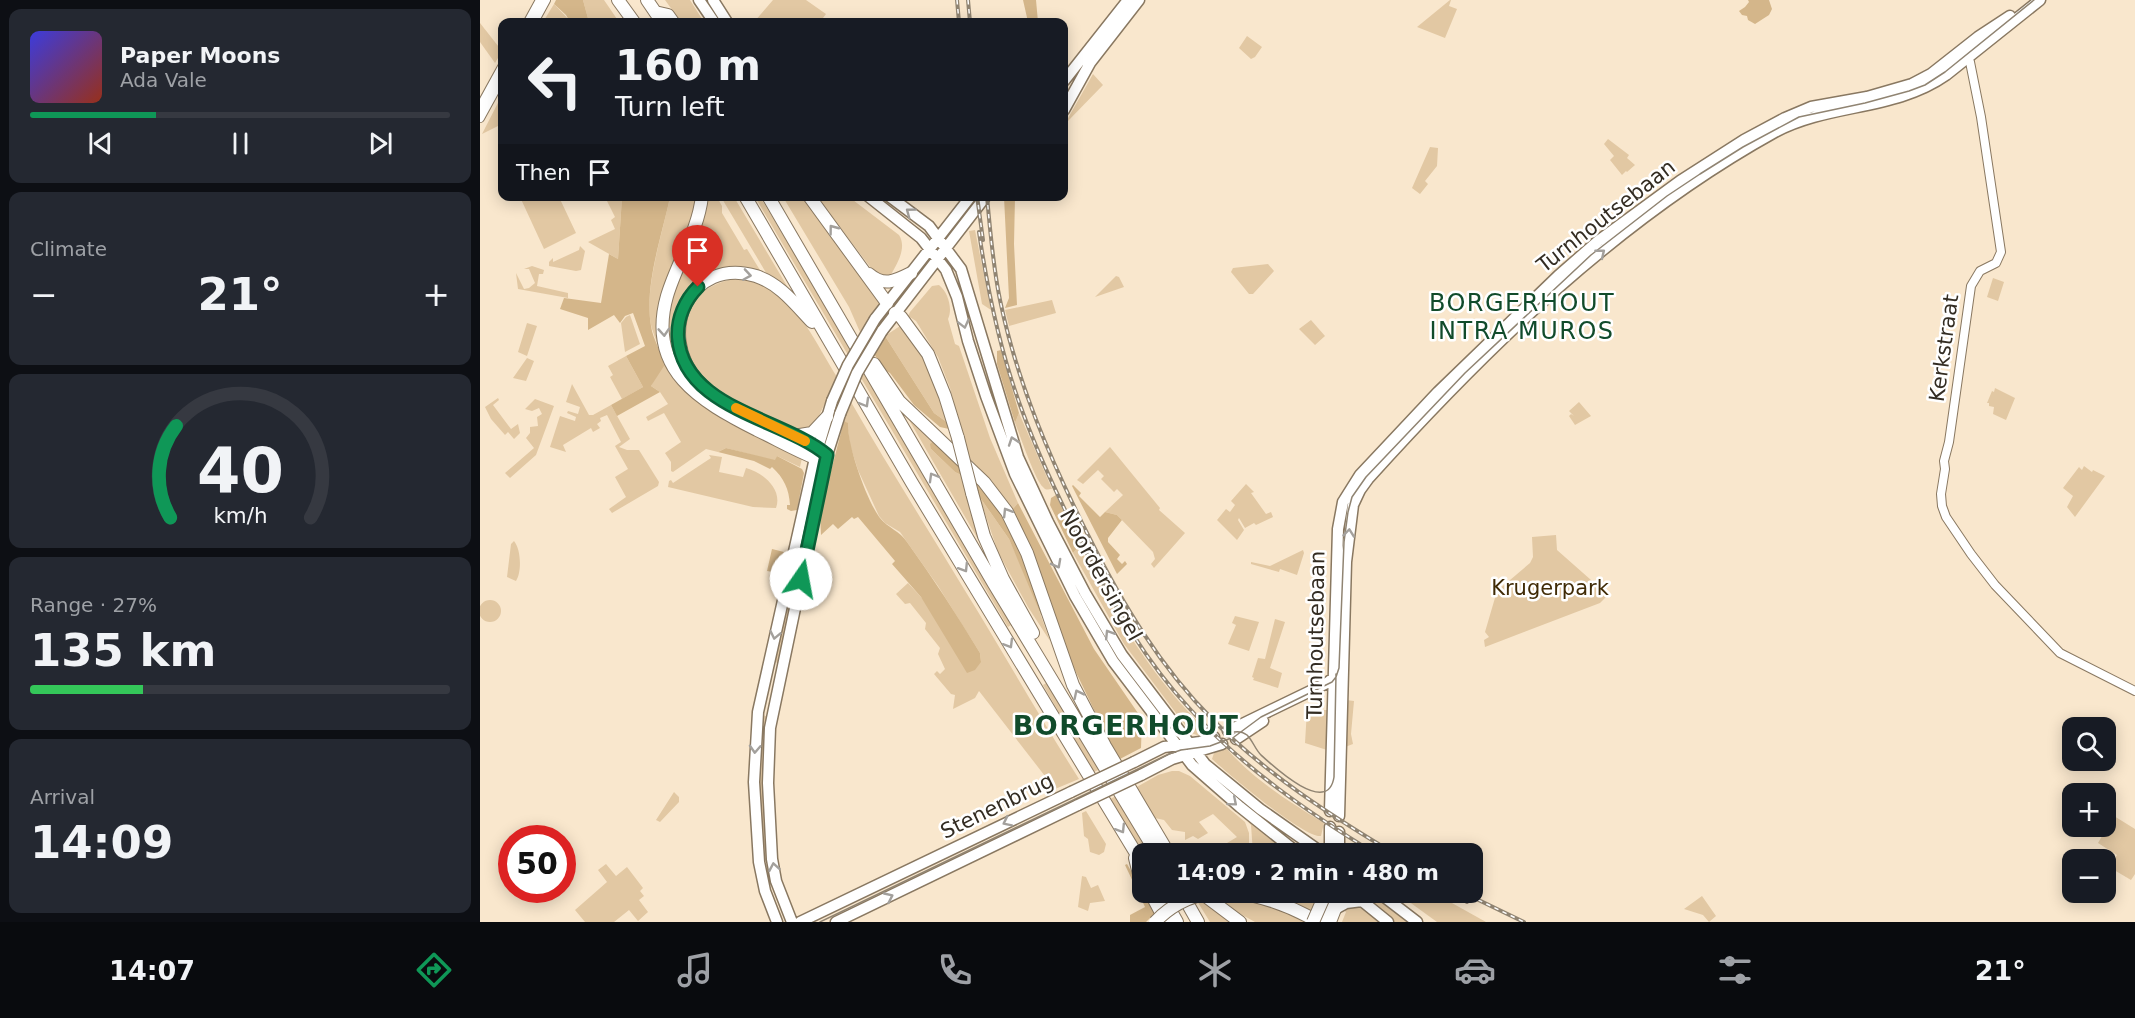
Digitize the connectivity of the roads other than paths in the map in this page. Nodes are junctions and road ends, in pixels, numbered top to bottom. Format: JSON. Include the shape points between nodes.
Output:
{"nodes":[{"id":1,"x":540,"y":0,"type":"edge"},
{"id":2,"x":546,"y":0,"type":"edge"},
{"id":3,"x":618,"y":0,"type":"edge"},
{"id":4,"x":647,"y":0,"type":"edge"},
{"id":5,"x":699,"y":0,"type":"edge"},
{"id":6,"x":713,"y":0,"type":"edge"},
{"id":7,"x":1128,"y":0,"type":"edge"},
{"id":8,"x":1139,"y":0,"type":"edge"},
{"id":9,"x":2031,"y":0,"type":"edge"},
{"id":10,"x":2040,"y":0,"type":"edge"},
{"id":11,"x":658,"y":17,"type":"edge"},
{"id":12,"x":530,"y":18,"type":"edge"},
{"id":13,"x":536,"y":18,"type":"edge"},
{"id":14,"x":631,"y":18,"type":"edge"},
{"id":15,"x":711,"y":18,"type":"edge"},
{"id":16,"x":724,"y":18,"type":"edge"},
{"id":17,"x":1964,"y":54,"type":"junction"},
{"id":18,"x":498,"y":74,"type":"edge"},
{"id":19,"x":1068,"y":76,"type":"edge"},
{"id":20,"x":498,"y":85,"type":"edge"},
{"id":21,"x":1916,"y":87,"type":"junction"},
{"id":22,"x":1068,"y":102,"type":"edge"},
{"id":23,"x":480,"y":107,"type":"edge"},
{"id":24,"x":480,"y":118,"type":"edge"},
{"id":25,"x":701,"y":201,"type":"edge"},
{"id":26,"x":748,"y":201,"type":"edge"},
{"id":27,"x":771,"y":201,"type":"edge"},
{"id":28,"x":812,"y":201,"type":"edge"},
{"id":29,"x":874,"y":201,"type":"edge"},
{"id":30,"x":896,"y":201,"type":"edge"},
{"id":31,"x":967,"y":201,"type":"edge"},
{"id":32,"x":982,"y":201,"type":"edge"},
{"id":33,"x":939,"y":237,"type":"junction"},
{"id":34,"x":930,"y":248,"type":"junction"},
{"id":35,"x":946,"y":248,"type":"junction"},
{"id":36,"x":938,"y":258,"type":"junction"},
{"id":37,"x":858,"y":262,"type":"junction"},
{"id":38,"x":911,"y":273,"type":"junction"},
{"id":39,"x":829,"y":303,"type":"junction"},
{"id":40,"x":890,"y":309,"type":"junction"},
{"id":41,"x":824,"y":334,"type":"junction"},
{"id":42,"x":827,"y":417,"type":"junction"},
{"id":43,"x":794,"y":436,"type":"junction"},
{"id":44,"x":820,"y":454,"type":"junction"},
{"id":45,"x":1049,"y":672,"type":"junction"},
{"id":46,"x":2135,"y":691,"type":"edge"},
{"id":47,"x":1333,"y":692,"type":"junction"},
{"id":48,"x":758,"y":712,"type":"junction"},
{"id":49,"x":771,"y":714,"type":"junction"},
{"id":50,"x":1232,"y":735,"type":"dead end"},
{"id":51,"x":1187,"y":743,"type":"junction"},
{"id":52,"x":1175,"y":745,"type":"junction"},
{"id":53,"x":1196,"y":753,"type":"junction"},
{"id":54,"x":1184,"y":756,"type":"junction"},
{"id":55,"x":1150,"y":843,"type":"edge"},
{"id":56,"x":1162,"y":843,"type":"edge"},
{"id":57,"x":1285,"y":843,"type":"edge"},
{"id":58,"x":1309,"y":843,"type":"edge"},
{"id":59,"x":1332,"y":843,"type":"edge"},
{"id":60,"x":1336,"y":843,"type":"edge"},
{"id":61,"x":1132,"y":846,"type":"edge"},
{"id":62,"x":1156,"y":903,"type":"edge"},
{"id":63,"x":1166,"y":903,"type":"edge"},
{"id":64,"x":1181,"y":903,"type":"edge"},
{"id":65,"x":1187,"y":903,"type":"edge"},
{"id":66,"x":1215,"y":903,"type":"edge"},
{"id":67,"x":1278,"y":903,"type":"edge"},
{"id":68,"x":1329,"y":903,"type":"edge"},
{"id":69,"x":1329,"y":903,"type":"edge"},
{"id":70,"x":1331,"y":903,"type":"edge"},
{"id":71,"x":1364,"y":903,"type":"edge"},
{"id":72,"x":1392,"y":903,"type":"edge"},
{"id":73,"x":777,"y":922,"type":"edge"},
{"id":74,"x":792,"y":922,"type":"edge"},
{"id":75,"x":800,"y":922,"type":"edge"},
{"id":76,"x":836,"y":922,"type":"edge"},
{"id":77,"x":1155,"y":922,"type":"edge"},
{"id":78,"x":1166,"y":922,"type":"edge"},
{"id":79,"x":1177,"y":922,"type":"edge"},
{"id":80,"x":1198,"y":922,"type":"edge"},
{"id":81,"x":1240,"y":922,"type":"edge"},
{"id":82,"x":1313,"y":922,"type":"edge"},
{"id":83,"x":1319,"y":922,"type":"edge"},
{"id":84,"x":1330,"y":922,"type":"edge"},
{"id":85,"x":1388,"y":922,"type":"edge"},
{"id":86,"x":1417,"y":922,"type":"edge"}],
"edges":[{"from":1,"to":12,"type":"street"},
{"from":2,"to":13,"type":"street"},
{"from":3,"to":14,"type":"highway"},
{"from":4,"to":11,"type":"highway"},
{"from":5,"to":15,"type":"main road"},
{"from":6,"to":16,"type":"main road"},
{"from":7,"to":19,"type":"main road"},
{"from":8,"to":22,"type":"main road","via":[[1090,63]]},
{"from":9,"to":17,"type":"main road"},
{"from":10,"to":17,"type":"main road"},
{"from":17,"to":21,"type":"main road"},
{"from":17,"to":46,"type":"street","name":"Kerkstraat","via":[[1970,62],[1980,111],[2001,252],[1996,263],[1980,271],[1971,286],[1944,461],[1942,506],[1995,585],[2060,653]]},
{"from":18,"to":23,"type":"street"},
{"from":20,"to":24,"type":"street"},
{"from":47,"to":21,"type":"main road","name":"Turnhoutsebaan","one_way":true,"via":[[1353,505],[1368,479],[1426,415],[1565,283],[1699,177],[1802,119],[1866,105]]},
{"from":21,"to":47,"type":"main road","name":"Turnhoutsebaan","via":[[1801,110],[1711,160],[1590,248],[1438,392],[1360,475],[1343,502],[1337,548]]},
{"from":25,"to":44,"type":"highway","one_way":true,"via":[[665,305],[663,334],[670,359],[688,387],[710,405]]},
{"from":26,"to":41,"type":"highway"},
{"from":27,"to":39,"type":"highway"},
{"from":37,"to":28,"type":"highway","one_way":true},
{"from":29,"to":34,"type":"main road","name":"Noordersingel"},
{"from":33,"to":30,"type":"main road","name":"Noordersingel","one_way":true},
{"from":31,"to":33,"type":"main road"},
{"from":32,"to":35,"type":"main road"},
{"from":33,"to":34,"type":"main road"},
{"from":33,"to":35,"type":"main road","name":"Noordersingel"},
{"from":34,"to":36,"type":"main road","name":"Noordersingel"},
{"from":34,"to":38,"type":"main road"},
{"from":35,"to":36,"type":"main road"},
{"from":51,"to":35,"type":"main road","name":"Noordersingel","one_way":true,"via":[[1112,640],[1048,522],[1012,441],[961,269]]},
{"from":36,"to":40,"type":"main road"},
{"from":36,"to":52,"type":"main road","name":"Noordersingel","one_way":true,"via":[[952,281],[1002,444],[1050,549],[1104,648]]},
{"from":37,"to":38,"type":"highway","via":[[873,278],[883,282]]},
{"from":37,"to":40,"type":"highway"},
{"from":38,"to":40,"type":"main road"},
{"from":45,"to":39,"type":"highway","one_way":true,"via":[[993,584]]},
{"from":56,"to":39,"type":"highway","one_way":true,"via":[[1073,685],[1027,553],[1007,512],[984,482],[899,400],[849,325]]},
{"from":40,"to":42,"type":"main road","bridge":true,"via":[[877,317],[849,364]]},
{"from":40,"to":44,"type":"main road","bridge":true},
{"from":40,"to":45,"type":"highway","bridge":true,"via":[[901,317],[928,354],[958,438],[984,536],[1050,663]]},
{"from":43,"to":41,"type":"highway","one_way":true,"via":[[736,408],[696,379],[679,346],[680,315],[693,292],[705,283],[726,274],[748,274],[775,286]]},
{"from":41,"to":61,"type":"highway","one_way":true},
{"from":42,"to":43,"type":"highway","via":[[812,433]]},
{"from":42,"to":44,"type":"main road"},
{"from":43,"to":44,"type":"highway"},
{"from":44,"to":48,"type":"main road","one_way":true},
{"from":44,"to":49,"type":"main road"},
{"from":45,"to":55,"type":"highway"},
{"from":47,"to":47,"type":"main road","name":"Turnhoutsebaan","via":[[1335,814],[1340,727]]},
{"from":47,"to":50,"type":"main road","via":[[1311,697]]},
{"from":48,"to":49,"type":"main road"},
{"from":48,"to":73,"type":"main road","one_way":true,"via":[[754,782],[759,862]]},
{"from":74,"to":49,"type":"main road","one_way":true,"via":[[772,859],[768,783]]},
{"from":51,"to":52,"type":"main road","name":"Stenenbrug"},
{"from":51,"to":53,"type":"main road","name":"Noordersingel"},
{"from":51,"to":53,"type":"main road","name":"Stenenbrug","via":[[1218,741]]},
{"from":52,"to":54,"type":"main road","name":"Noordersingel"},
{"from":52,"to":75,"type":"main road","name":"Stenenbrug","one_way":true,"bridge":true},
{"from":53,"to":54,"type":"main road","name":"Stenenbrug"},
{"from":53,"to":58,"type":"main road","name":"Noordersingel","via":[[1240,793]]},
{"from":54,"to":57,"type":"main road","name":"Noordersingel","one_way":true},
{"from":76,"to":54,"type":"main road","name":"Stenenbrug","one_way":true,"bridge":true},
{"from":59,"to":60,"type":"main road","via":[[1334,830]]},
{"from":62,"to":78,"type":"highway"},
{"from":63,"to":79,"type":"highway"},
{"from":64,"to":77,"type":"highway","bridge":true},
{"from":65,"to":80,"type":"highway"},
{"from":66,"to":81,"type":"highway"},
{"from":67,"to":83,"type":"highway"},
{"from":68,"to":82,"type":"highway","bridge":true},
{"from":69,"to":83,"type":"highway"},
{"from":70,"to":84,"type":"highway"},
{"from":71,"to":85,"type":"main road"},
{"from":72,"to":86,"type":"main road"}]}
